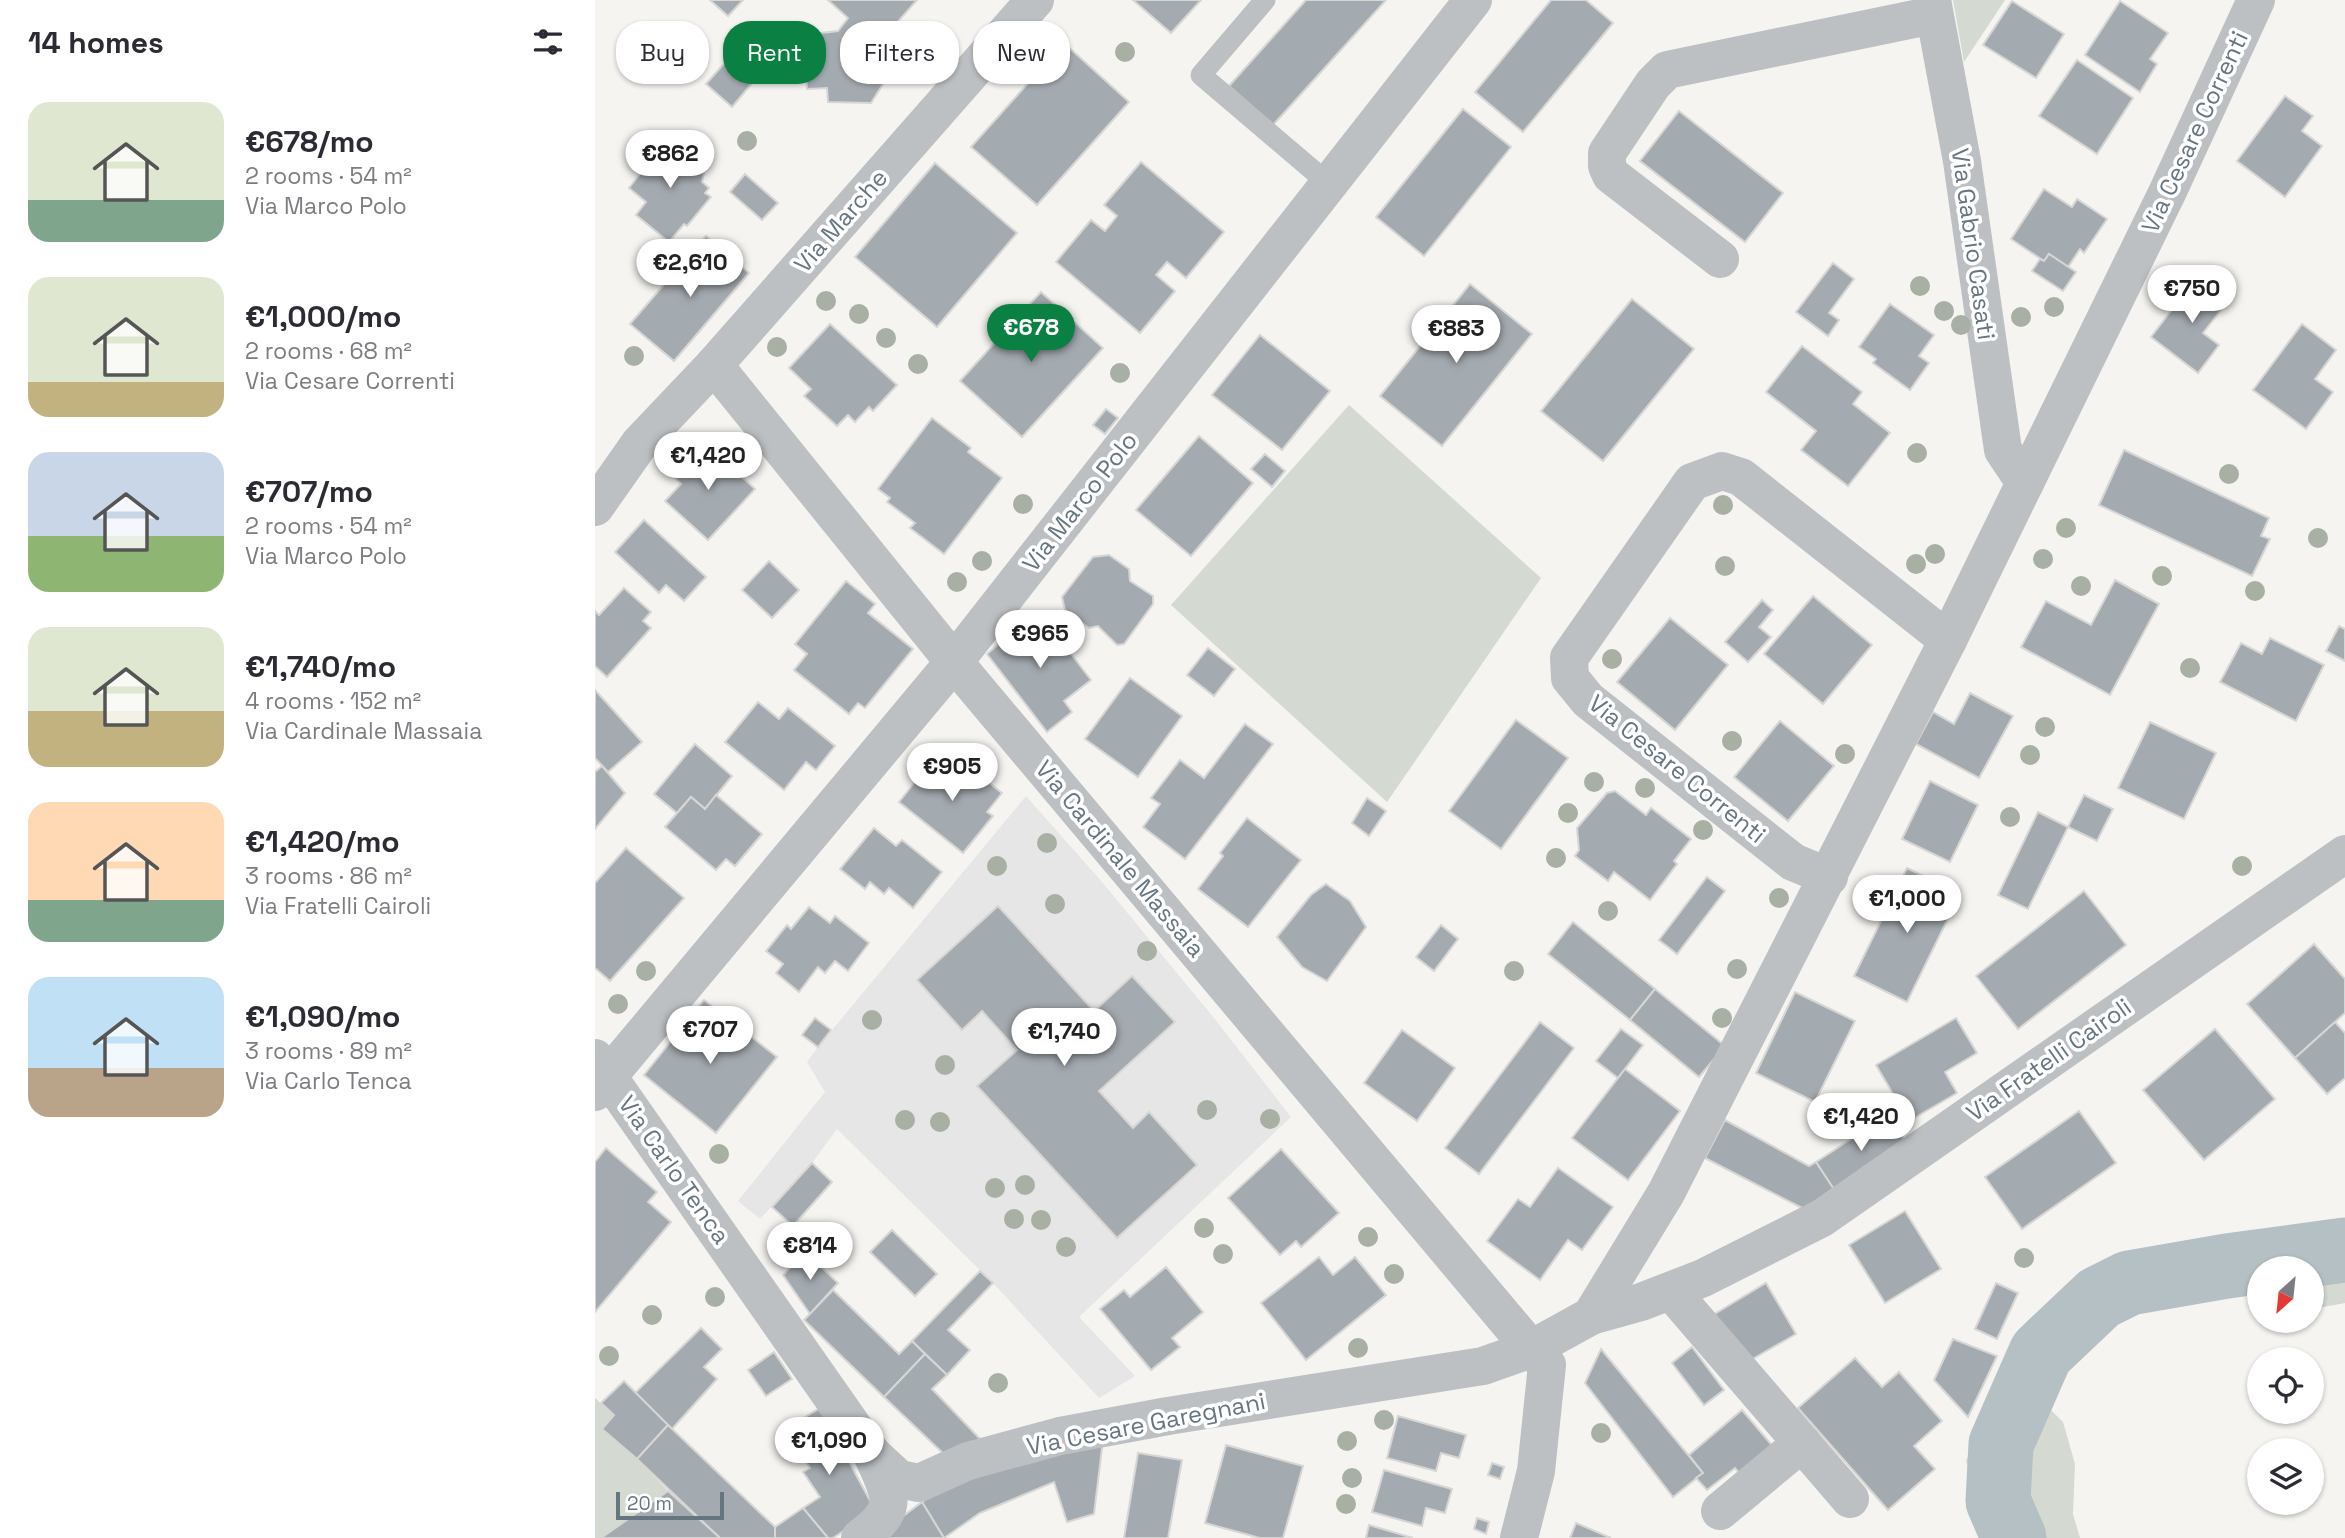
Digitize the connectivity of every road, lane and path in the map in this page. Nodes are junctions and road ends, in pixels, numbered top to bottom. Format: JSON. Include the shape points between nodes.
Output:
{"nodes":[{"id":1,"x":1035,"y":0,"type":"edge"},
{"id":2,"x":1265,"y":0,"type":"edge"},
{"id":3,"x":1473,"y":0,"type":"edge"},
{"id":4,"x":2256,"y":0,"type":"edge"},
{"id":5,"x":1933,"y":8,"type":"edge"},
{"id":6,"x":1329,"y":184,"type":"junction"},
{"id":7,"x":1720,"y":259,"type":"dead end"},
{"id":8,"x":714,"y":365,"type":"junction"},
{"id":9,"x":2025,"y":483,"type":"junction"},
{"id":10,"x":595,"y":507,"type":"edge"},
{"id":11,"x":1948,"y":640,"type":"junction"},
{"id":12,"x":954,"y":662,"type":"junction"},
{"id":13,"x":2345,"y":854,"type":"edge"},
{"id":14,"x":1829,"y":877,"type":"junction"},
{"id":15,"x":599,"y":1076,"type":"edge"},
{"id":16,"x":1671,"y":1291,"type":"junction"},
{"id":17,"x":1591,"y":1316,"type":"junction"},
{"id":18,"x":1531,"y":1349,"type":"junction"},
{"id":19,"x":1802,"y":1443,"type":"junction"},
{"id":20,"x":871,"y":1454,"type":"junction"},
{"id":21,"x":1850,"y":1500,"type":"dead end"},
{"id":22,"x":1720,"y":1511,"type":"dead end"},
{"id":23,"x":860,"y":1538,"type":"edge"},
{"id":24,"x":1519,"y":1538,"type":"edge"}],
"edges":[{"from":1,"to":8,"type":"street","name":"Via Marche"},
{"from":2,"to":6,"type":"lane","via":[[1201,75]]},
{"from":3,"to":6,"type":"street","name":"Via Marco Polo"},
{"from":4,"to":9,"type":"street","name":"Via Cesare Correnti"},
{"from":5,"to":7,"type":"street","via":[[1667,70],[1653,84],[1607,153],[1607,166],[1611,175]]},
{"from":5,"to":9,"type":"street","name":"Via Gabrio Casati","via":[[1962,161],[2003,450]]},
{"from":6,"to":12,"type":"street","name":"Via Marco Polo"},
{"from":8,"to":10,"type":"street","name":"Via Marche","via":[[640,443]]},
{"from":8,"to":12,"type":"street","name":"Via Cardinale Massaia"},
{"from":9,"to":11,"type":"street","name":"Via Cesare Correnti"},
{"from":11,"to":14,"type":"street","name":"Via Cesare Correnti"},
{"from":11,"to":14,"type":"street","name":"Via Cesare Correnti","via":[[1741,477],[1722,471],[1692,482],[1569,657],[1570,678],[1588,700],[1793,862]]},
{"from":12,"to":15,"type":"street","name":"Via Marco Polo"},
{"from":12,"to":18,"type":"street","name":"Via Cardinale Massaia"},
{"from":13,"to":16,"type":"street","name":"Via Fratelli Cairoli","via":[[1822,1218]]},
{"from":14,"to":17,"type":"street","name":"Via Cesare Correnti","via":[[1666,1193]]},
{"from":15,"to":20,"type":"street","name":"Via Carlo Tenca"},
{"from":16,"to":17,"type":"street","name":"Via Fratelli Cairoli"},
{"from":16,"to":19,"type":"street"},
{"from":17,"to":18,"type":"street","name":"Via Cesare Correnti"},
{"from":18,"to":20,"type":"street","name":"Via Cesare Garegnani","via":[[1483,1366],[1060,1436],[968,1461],[919,1483],[899,1479]]},
{"from":18,"to":24,"type":"street","via":[[1548,1365],[1537,1471]]},
{"from":19,"to":21,"type":"street"},
{"from":19,"to":22,"type":"street"},
{"from":20,"to":23,"type":"street","via":[[888,1493],[887,1513]]}]}
